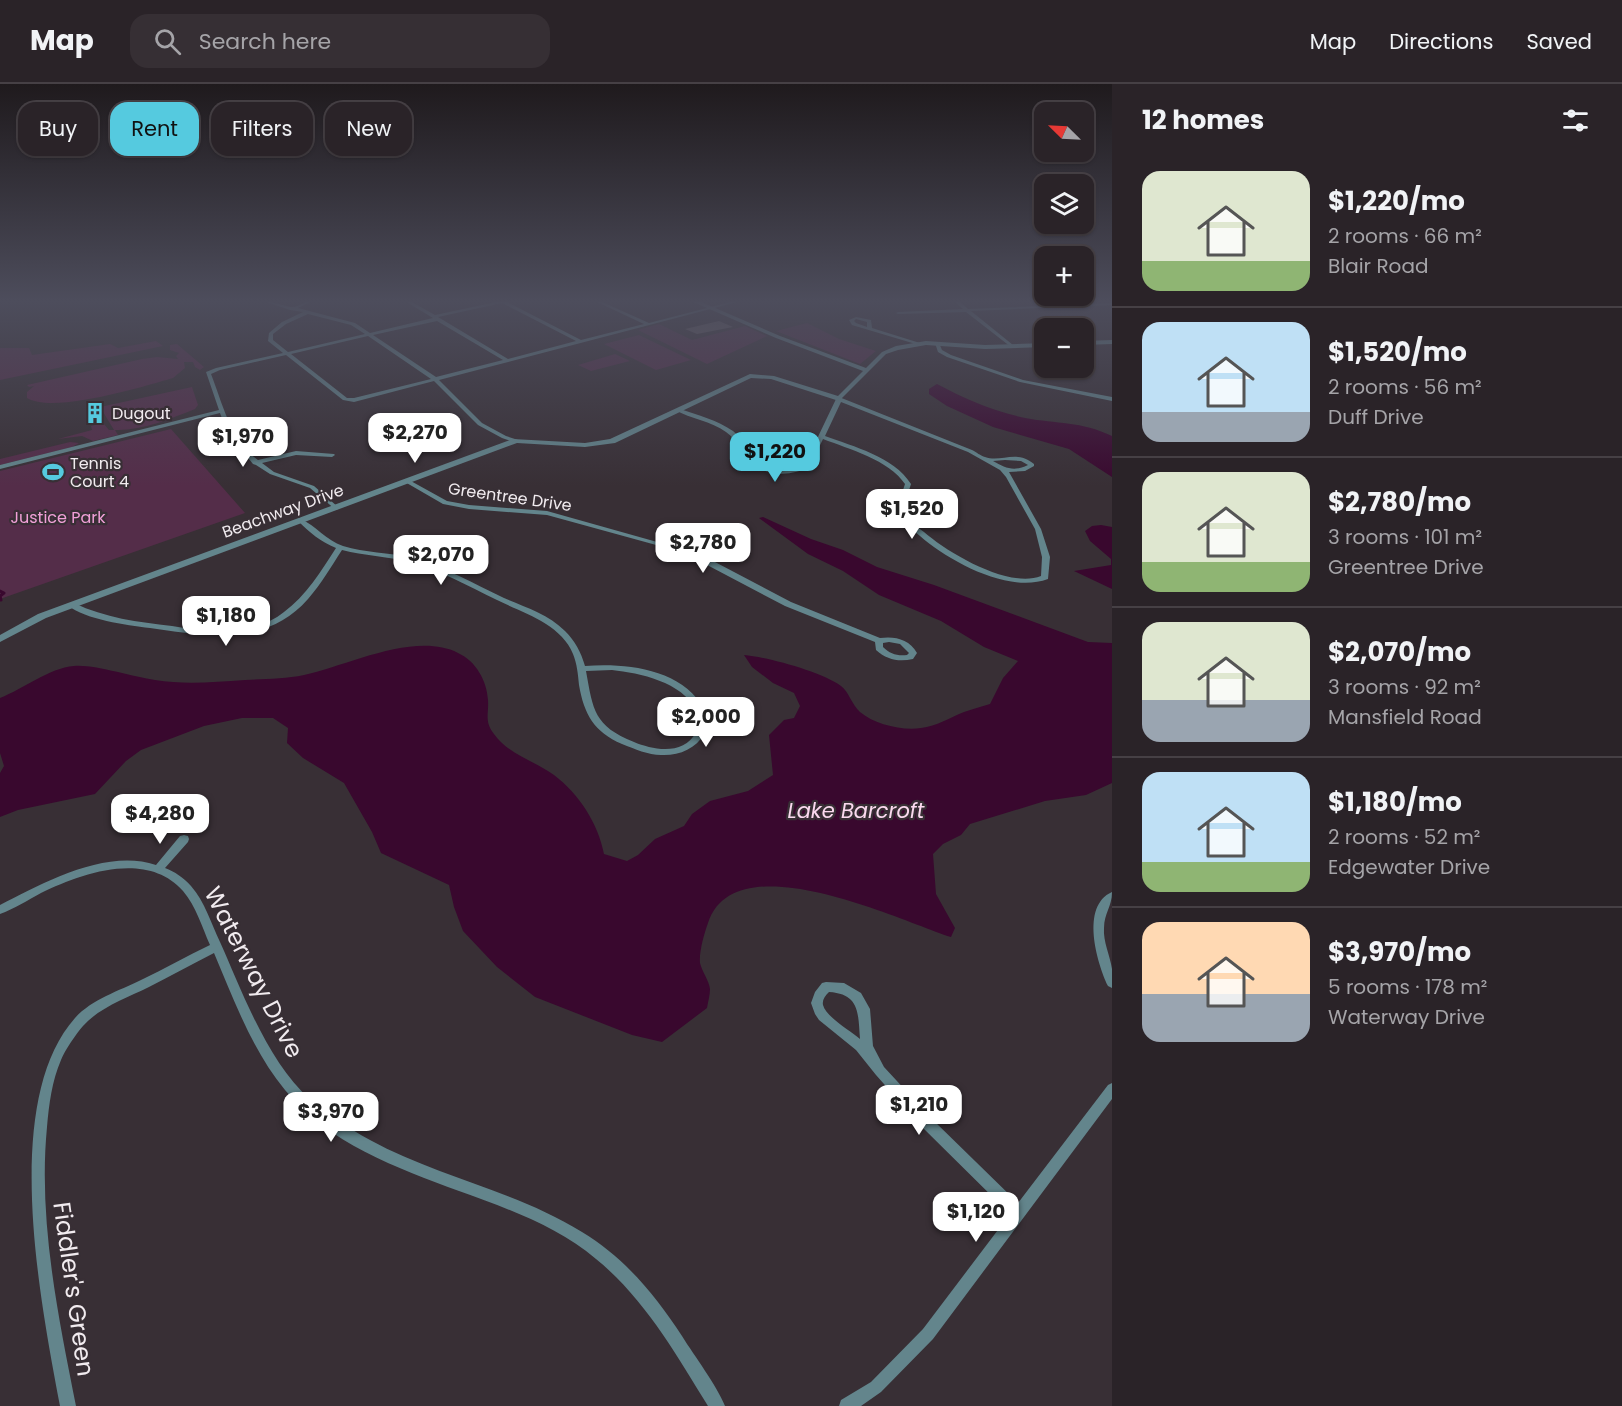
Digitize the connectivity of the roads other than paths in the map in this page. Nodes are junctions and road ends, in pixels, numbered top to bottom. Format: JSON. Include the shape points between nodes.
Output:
{"nodes":[{"id":1,"x":245,"y":363,"type":"edge"},
{"id":2,"x":299,"y":363,"type":"edge"},
{"id":3,"x":410,"y":363,"type":"edge"},
{"id":4,"x":502,"y":363,"type":"edge"},
{"id":5,"x":844,"y":363,"type":"edge"},
{"id":6,"x":875,"y":363,"type":"edge"},
{"id":7,"x":968,"y":363,"type":"edge"},
{"id":8,"x":867,"y":370,"type":"junction"},
{"id":9,"x":436,"y":380,"type":"junction"},
{"id":10,"x":839,"y":399,"type":"junction"},
{"id":11,"x":1112,"y":399,"type":"edge"},
{"id":12,"x":678,"y":410,"type":"junction"},
{"id":13,"x":224,"y":411,"type":"junction"},
{"id":14,"x":822,"y":437,"type":"junction"},
{"id":15,"x":516,"y":441,"type":"junction"},
{"id":16,"x":332,"y":455,"type":"dead end"},
{"id":17,"x":988,"y":460,"type":"junction"},
{"id":18,"x":255,"y":463,"type":"junction"},
{"id":19,"x":0,"y":467,"type":"edge"},
{"id":20,"x":1005,"y":471,"type":"junction"},
{"id":21,"x":407,"y":481,"type":"junction"},
{"id":22,"x":336,"y":508,"type":"junction"},
{"id":23,"x":301,"y":520,"type":"junction"},
{"id":24,"x":340,"y":547,"type":"junction"},
{"id":25,"x":70,"y":605,"type":"junction"},
{"id":26,"x":0,"y":639,"type":"edge"},
{"id":27,"x":879,"y":641,"type":"dead end"},
{"id":28,"x":582,"y":669,"type":"junction"},
{"id":29,"x":184,"y":839,"type":"dead end"},
{"id":30,"x":158,"y":869,"type":"junction"},
{"id":31,"x":1112,"y":896,"type":"edge"},
{"id":32,"x":0,"y":910,"type":"edge"},
{"id":33,"x":216,"y":946,"type":"junction"},
{"id":34,"x":1112,"y":983,"type":"edge"},
{"id":35,"x":880,"y":1071,"type":"junction"},
{"id":36,"x":1112,"y":1089,"type":"edge"},
{"id":37,"x":1018,"y":1214,"type":"junction"},
{"id":38,"x":68,"y":1406,"type":"edge"},
{"id":39,"x":717,"y":1406,"type":"edge"},
{"id":40,"x":847,"y":1406,"type":"edge"}],
"edges":[{"from":1,"to":13,"type":"street","via":[[208,375]]},
{"from":2,"to":9,"type":"street","via":[[345,399]]},
{"from":3,"to":9,"type":"street"},
{"from":4,"to":9,"type":"street"},
{"from":5,"to":8,"type":"street"},
{"from":6,"to":8,"type":"street"},
{"from":7,"to":11,"type":"street","via":[[1008,377]]},
{"from":8,"to":10,"type":"street"},
{"from":9,"to":15,"type":"street","via":[[480,424]]},
{"from":10,"to":12,"type":"street","name":"Beachway Drive","via":[[772,377],[750,376]]},
{"from":10,"to":14,"type":"street"},
{"from":10,"to":17,"type":"street","name":"Beachway Drive"},
{"from":12,"to":14,"type":"street","via":[[729,432],[753,461],[777,471],[793,471],[808,465]]},
{"from":12,"to":15,"type":"street","name":"Beachway Drive","via":[[604,443]]},
{"from":13,"to":18,"type":"street","via":[[230,432]]},
{"from":13,"to":19,"type":"street"},
{"from":14,"to":20,"type":"street","name":"Beachway Drive","via":[[904,476],[908,484],[902,503],[904,516],[947,553],[971,565],[1034,582],[1046,573],[1046,557],[1038,529]]},
{"from":15,"to":21,"type":"street","name":"Beachway Drive"},
{"from":16,"to":18,"type":"street","via":[[296,453]]},
{"from":17,"to":20,"type":"street","name":"Beachway Drive"},
{"from":17,"to":20,"type":"street","via":[[1017,458],[1032,465]]},
{"from":18,"to":22,"type":"street","via":[[304,483]]},
{"from":21,"to":22,"type":"street","name":"Beachway Drive"},
{"from":21,"to":27,"type":"street","name":"Greentree Drive","via":[[445,502],[547,513],[680,550],[788,604]]},
{"from":22,"to":23,"type":"street","name":"Beachway Drive"},
{"from":23,"to":24,"type":"street"},
{"from":23,"to":25,"type":"street","name":"Beachway Drive"},
{"from":24,"to":25,"type":"street","via":[[295,609],[255,631],[220,635],[189,632],[101,617]]},
{"from":24,"to":28,"type":"street","via":[[418,562],[538,617],[562,631],[579,656]]},
{"from":25,"to":26,"type":"street","name":"Beachway Drive"},
{"from":28,"to":28,"type":"street","via":[[596,722],[626,742],[646,750],[672,753],[694,742],[701,732],[704,720],[698,706],[670,682],[636,671]]},
{"from":29,"to":30,"type":"street"},
{"from":30,"to":32,"type":"street","name":"Waterway Drive","via":[[123,865],[82,872]]},
{"from":30,"to":33,"type":"street","name":"Waterway Drive","via":[[189,891]]},
{"from":31,"to":34,"type":"street","via":[[1102,908],[1098,931]]},
{"from":33,"to":38,"type":"street","name":"Fiddler's Green","via":[[120,994],[86,1016],[69,1034],[53,1063],[41,1114],[37,1205],[53,1329]]},
{"from":33,"to":39,"type":"street","name":"Waterway Drive","via":[[270,1058],[302,1100],[367,1147],[520,1206],[597,1250],[661,1316]]},
{"from":35,"to":35,"type":"street","via":[[867,1053],[819,1011],[817,1001],[826,987],[844,988],[857,997],[862,1005],[865,1040]]},
{"from":35,"to":37,"type":"street"},
{"from":36,"to":37,"type":"street"},
{"from":37,"to":40,"type":"street","via":[[928,1334],[876,1387]]}]}
